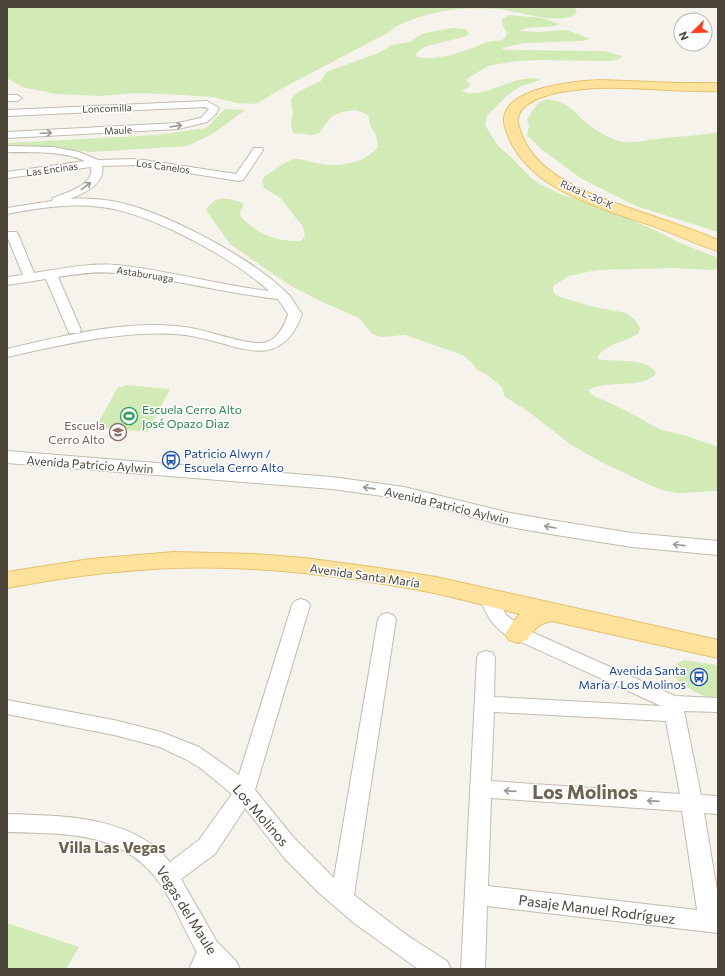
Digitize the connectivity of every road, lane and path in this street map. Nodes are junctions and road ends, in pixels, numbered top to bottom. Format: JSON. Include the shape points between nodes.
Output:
{"nodes":[{"id":1,"x":718,"y":87,"type":"edge"},
{"id":2,"x":207,"y":104,"type":"joint"},
{"id":3,"x":7,"y":113,"type":"edge"},
{"id":4,"x":7,"y":136,"type":"edge"},
{"id":5,"x":7,"y":149,"type":"edge"},
{"id":6,"x":258,"y":150,"type":"dead end"},
{"id":7,"x":96,"y":163,"type":"junction"},
{"id":8,"x":7,"y":175,"type":"edge"},
{"id":9,"x":37,"y":205,"type":"junction"},
{"id":10,"x":7,"y":211,"type":"edge"},
{"id":11,"x":12,"y":234,"type":"dead end"},
{"id":12,"x":718,"y":246,"type":"edge"},
{"id":13,"x":50,"y":273,"type":"junction"},
{"id":14,"x":30,"y":277,"type":"junction"},
{"id":15,"x":7,"y":281,"type":"edge"},
{"id":16,"x":283,"y":296,"type":"junction"},
{"id":17,"x":74,"y":330,"type":"dead end"},
{"id":18,"x":7,"y":353,"type":"edge"},
{"id":19,"x":7,"y":457,"type":"edge"},
{"id":20,"x":718,"y":548,"type":"edge"},
{"id":21,"x":7,"y":580,"type":"edge"},
{"id":22,"x":490,"y":599,"type":"junction"},
{"id":23,"x":301,"y":605,"type":"dead end"},
{"id":24,"x":554,"y":612,"type":"junction"},
{"id":25,"x":387,"y":619,"type":"dead end"},
{"id":26,"x":518,"y":634,"type":"junction"},
{"id":27,"x":718,"y":650,"type":"edge"},
{"id":28,"x":486,"y":658,"type":"dead end"},
{"id":29,"x":484,"y":704,"type":"junction"},
{"id":30,"x":718,"y":705,"type":"edge"},
{"id":31,"x":7,"y":707,"type":"edge"},
{"id":32,"x":674,"y":708,"type":"junction"},
{"id":33,"x":480,"y":789,"type":"junction"},
{"id":34,"x":244,"y":793,"type":"junction"},
{"id":35,"x":692,"y":804,"type":"junction"},
{"id":36,"x":718,"y":805,"type":"edge"},
{"id":37,"x":7,"y":823,"type":"edge"},
{"id":38,"x":168,"y":876,"type":"junction"},
{"id":39,"x":476,"y":895,"type":"junction"},
{"id":40,"x":342,"y":899,"type":"junction"},
{"id":41,"x":714,"y":923,"type":"edge"},
{"id":42,"x":205,"y":960,"type":"edge"},
{"id":43,"x":228,"y":969,"type":"edge"},
{"id":44,"x":439,"y":969,"type":"edge"},
{"id":45,"x":473,"y":969,"type":"edge"}],
"edges":[{"from":1,"to":12,"type":"main road","name":"Ruta L-30-K","via":[[612,83],[574,85],[527,99],[516,107],[510,120],[522,151],[558,182],[596,200]]},
{"from":2,"to":3,"type":"street","name":"Loncomilla"},
{"from":4,"to":2,"type":"street","name":"Maule","one_way":true,"via":[[178,126],[204,120],[210,116],[214,108]]},
{"from":5,"to":7,"type":"street","name":"Los Canelos","via":[[68,152]]},
{"from":6,"to":7,"type":"street","name":"Los Canelos","via":[[239,178],[137,162]]},
{"from":7,"to":8,"type":"street","name":"Las Encinas"},
{"from":9,"to":7,"type":"street","one_way":true,"via":[[69,196],[84,188],[97,174]]},
{"from":9,"to":10,"type":"street"},
{"from":9,"to":16,"type":"street","via":[[105,204],[160,220],[197,237],[247,268]]},
{"from":11,"to":14,"type":"street"},
{"from":13,"to":14,"type":"street","name":"Astaburuaga"},
{"from":13,"to":16,"type":"street","name":"Astaburuaga","via":[[90,269],[126,270],[246,292]]},
{"from":13,"to":17,"type":"street"},
{"from":14,"to":15,"type":"street","name":"Astaburuaga"},
{"from":16,"to":18,"type":"street","via":[[295,314],[292,323],[280,339],[268,346],[252,346],[195,332],[148,329],[100,334]]},
{"from":20,"to":19,"type":"street","name":"Avenida Patricio Aylwin","one_way":true,"via":[[632,540],[550,528],[404,494],[332,483]]},
{"from":21,"to":22,"type":"main road","name":"Avenida Santa María","via":[[106,564],[230,560],[345,571],[430,584]]},
{"from":22,"to":24,"type":"main road","name":"Avenida Santa María"},
{"from":22,"to":26,"type":"street","via":[[500,621]]},
{"from":23,"to":34,"type":"street"},
{"from":24,"to":26,"type":"main road","via":[[528,620]]},
{"from":24,"to":27,"type":"main road","name":"Avenida Santa María"},
{"from":25,"to":40,"type":"street"},
{"from":26,"to":32,"type":"street"},
{"from":28,"to":29,"type":"street"},
{"from":29,"to":32,"type":"street"},
{"from":29,"to":33,"type":"street"},
{"from":30,"to":32,"type":"street"},
{"from":31,"to":34,"type":"street","name":"Los Molinos","via":[[109,726],[157,738],[191,752],[210,764]]},
{"from":32,"to":35,"type":"street"},
{"from":35,"to":33,"type":"street","one_way":true},
{"from":33,"to":39,"type":"street"},
{"from":34,"to":38,"type":"street","via":[[207,847]]},
{"from":34,"to":40,"type":"street","name":"Los Molinos","via":[[293,852]]},
{"from":35,"to":36,"type":"street"},
{"from":35,"to":41,"type":"street"},
{"from":37,"to":38,"type":"street","name":"Vegas del Maule","via":[[81,827],[111,834],[143,850]]},
{"from":38,"to":42,"type":"street","name":"Vegas del Maule"},
{"from":39,"to":41,"type":"street","name":"Pasaje Manuel Rodríguez"},
{"from":39,"to":45,"type":"street"},
{"from":40,"to":44,"type":"street","name":"Los Molinos"},
{"from":42,"to":43,"type":"street","name":"Vegas del Maule"}]}
